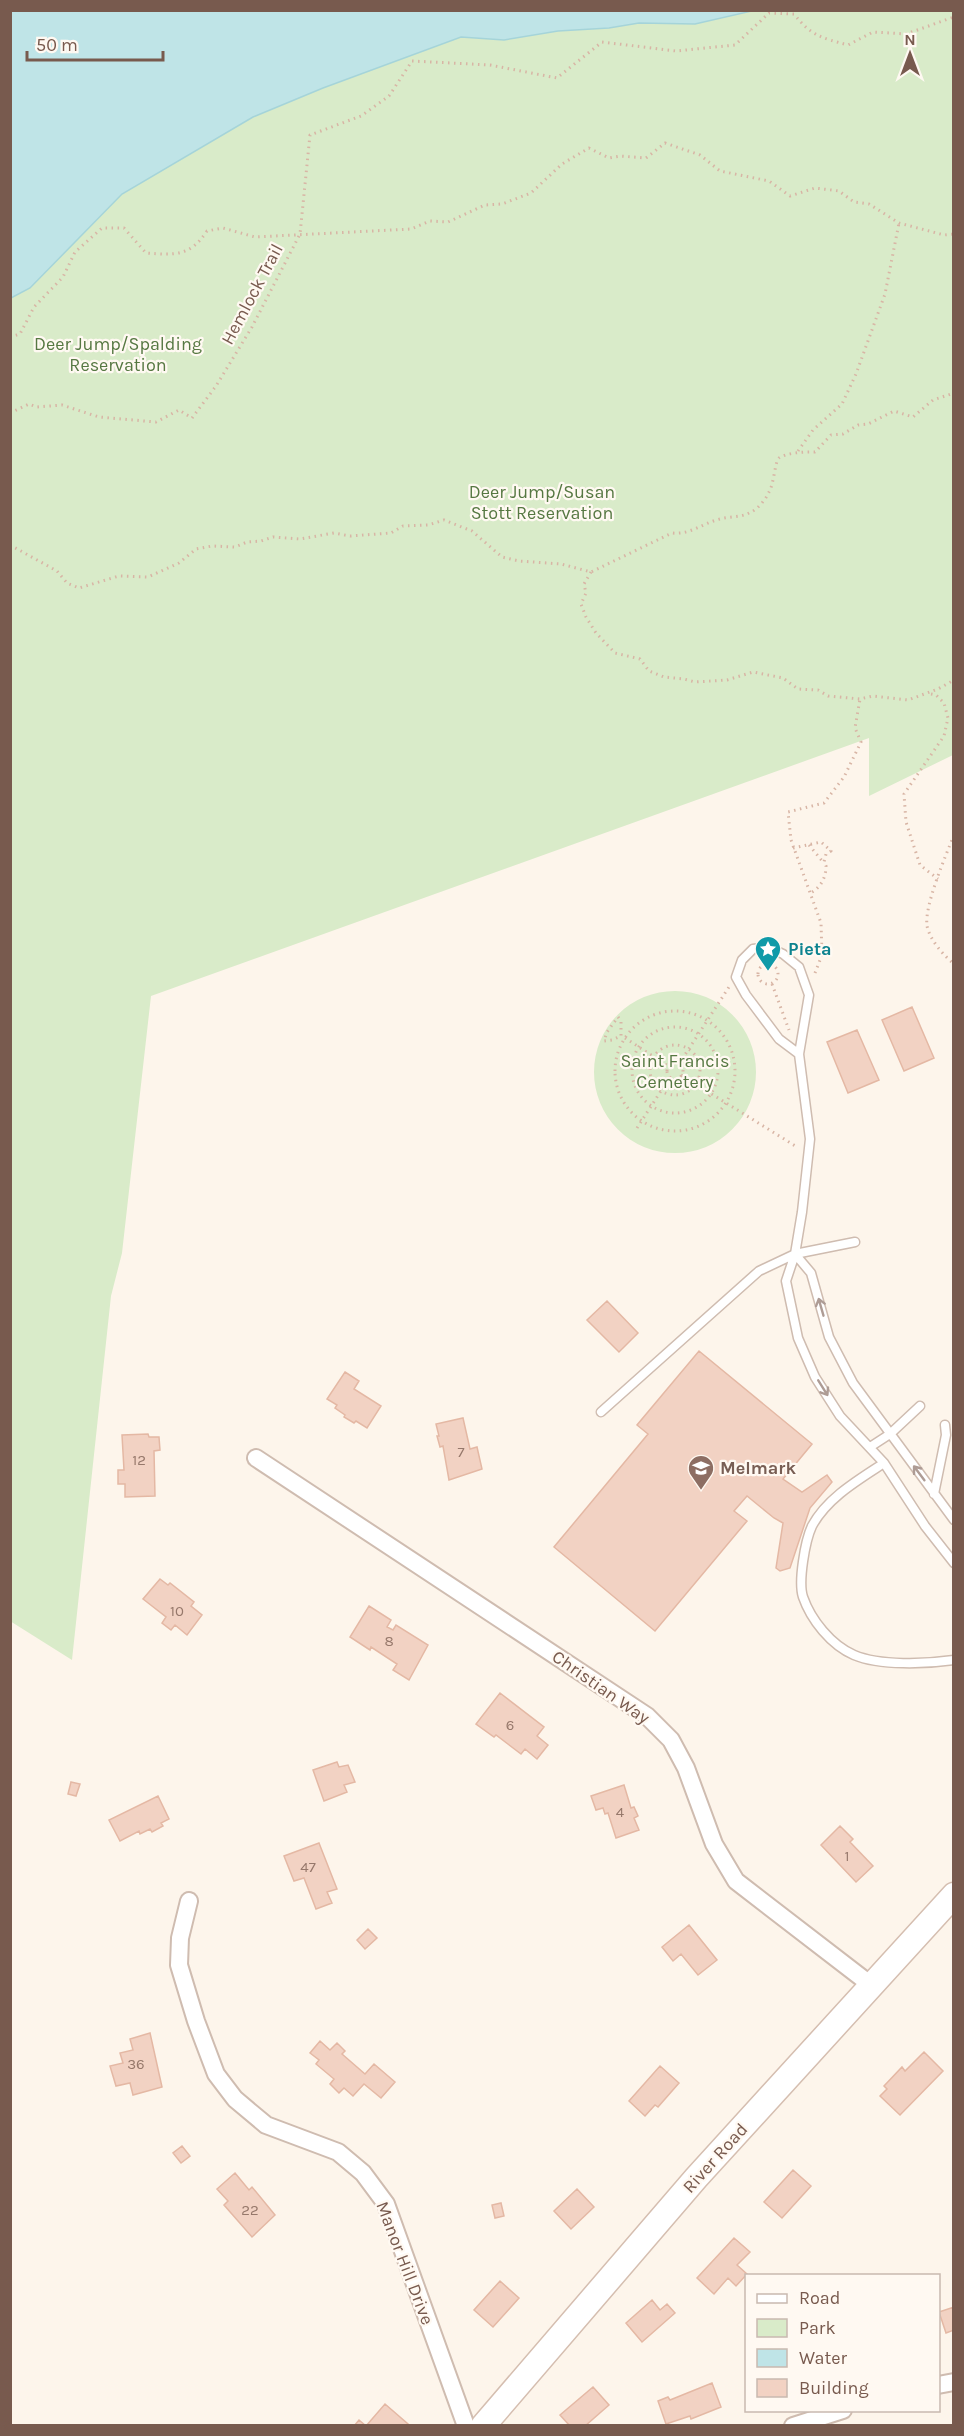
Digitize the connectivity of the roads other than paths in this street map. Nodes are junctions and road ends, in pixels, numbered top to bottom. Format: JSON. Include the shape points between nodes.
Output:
{"nodes":[{"id":1,"x":799,"y":1054,"type":"junction"},
{"id":2,"x":855,"y":1242,"type":"dead end"},
{"id":3,"x":795,"y":1254,"type":"junction"},
{"id":4,"x":920,"y":1406,"type":"dead end"},
{"id":5,"x":601,"y":1412,"type":"dead end"},
{"id":6,"x":945,"y":1425,"type":"dead end"},
{"id":7,"x":890,"y":1434,"type":"junction"},
{"id":8,"x":870,"y":1447,"type":"junction"},
{"id":9,"x":256,"y":1458,"type":"dead end"},
{"id":10,"x":884,"y":1462,"type":"junction"},
{"id":11,"x":934,"y":1494,"type":"junction"},
{"id":12,"x":954,"y":1520,"type":"edge"},
{"id":13,"x":954,"y":1563,"type":"edge"},
{"id":14,"x":954,"y":1660,"type":"edge"},
{"id":15,"x":954,"y":1895,"type":"edge"},
{"id":16,"x":189,"y":1901,"type":"dead end"},
{"id":17,"x":871,"y":1985,"type":"junction"},
{"id":18,"x":837,"y":2412,"type":"edge"},
{"id":19,"x":466,"y":2426,"type":"edge"},
{"id":20,"x":483,"y":2426,"type":"edge"},
{"id":21,"x":793,"y":2426,"type":"edge"}],
"edges":[{"from":1,"to":1,"type":"lane","via":[[809,995],[799,967],[768,947],[753,949],[742,960],[736,977],[779,1039]]},
{"from":1,"to":3,"type":"lane","via":[[810,1139]]},
{"from":2,"to":3,"type":"lane"},
{"from":3,"to":5,"type":"lane","via":[[759,1271]]},
{"from":7,"to":3,"type":"lane","one_way":true,"via":[[853,1383],[830,1337],[811,1273]]},
{"from":3,"to":8,"type":"lane","one_way":true,"via":[[786,1281],[798,1338],[815,1377],[840,1416]]},
{"from":4,"to":7,"type":"lane"},
{"from":6,"to":11,"type":"lane"},
{"from":7,"to":8,"type":"lane"},
{"from":11,"to":7,"type":"lane","one_way":true},
{"from":8,"to":10,"type":"lane"},
{"from":9,"to":17,"type":"street","name":"Christian Way","via":[[647,1716],[671,1740],[686,1768],[714,1844],[736,1881]]},
{"from":10,"to":13,"type":"lane"},
{"from":10,"to":14,"type":"lane","via":[[827,1506],[812,1526],[804,1548],[803,1596],[834,1644],[855,1655],[892,1662]]},
{"from":11,"to":12,"type":"lane"},
{"from":15,"to":17,"type":"main road","name":"River Road"},
{"from":16,"to":19,"type":"street","name":"Manor Hill Drive","via":[[180,1938],[179,1965],[216,2074],[235,2099],[266,2125],[338,2152],[363,2173],[386,2204]]},
{"from":17,"to":20,"type":"main road","name":"River Road","via":[[704,2169]]},
{"from":18,"to":21,"type":"street"}]}
